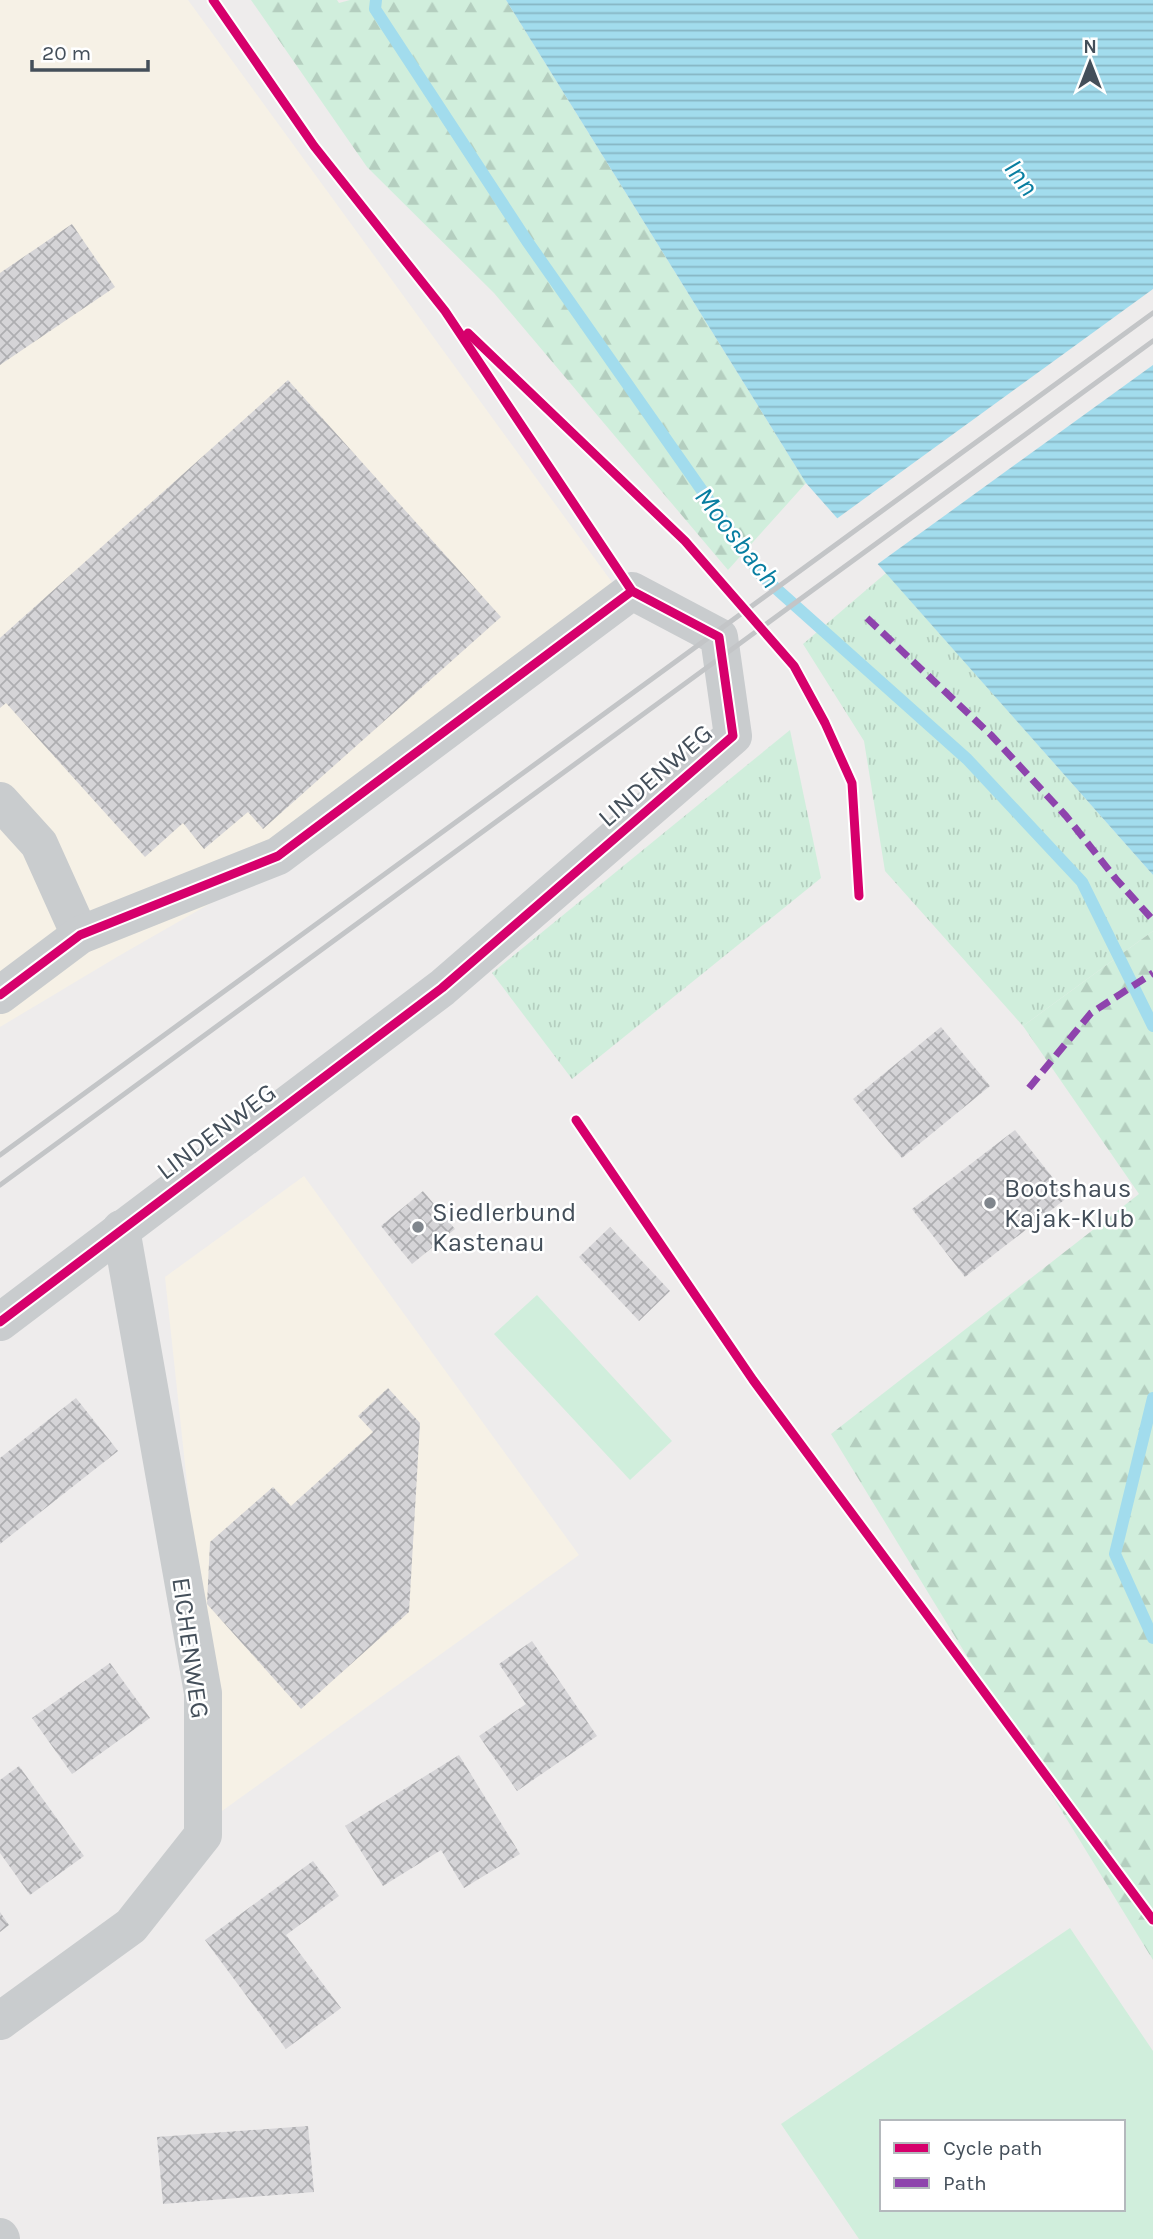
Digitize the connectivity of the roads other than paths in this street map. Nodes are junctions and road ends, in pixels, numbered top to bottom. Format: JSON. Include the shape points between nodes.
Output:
{"nodes":[{"id":1,"x":0,"y":801,"type":"edge"},
{"id":2,"x":80,"y":935,"type":"junction"},
{"id":3,"x":0,"y":995,"type":"edge"},
{"id":4,"x":121,"y":1229,"type":"junction"},
{"id":5,"x":0,"y":1322,"type":"edge"},
{"id":6,"x":0,"y":2021,"type":"edge"}],
"edges":[{"from":1,"to":2,"type":"street","via":[[39,844]]},
{"from":2,"to":3,"type":"street"},
{"from":2,"to":4,"type":"street","name":"LINDENWEG","via":[[278,856],[632,591],[719,636],[733,736],[442,988]]},
{"from":4,"to":5,"type":"street","name":"LINDENWEG"},
{"from":4,"to":6,"type":"street","name":"EICHENWEG","via":[[203,1693],[203,1835],[131,1926]]}]}
